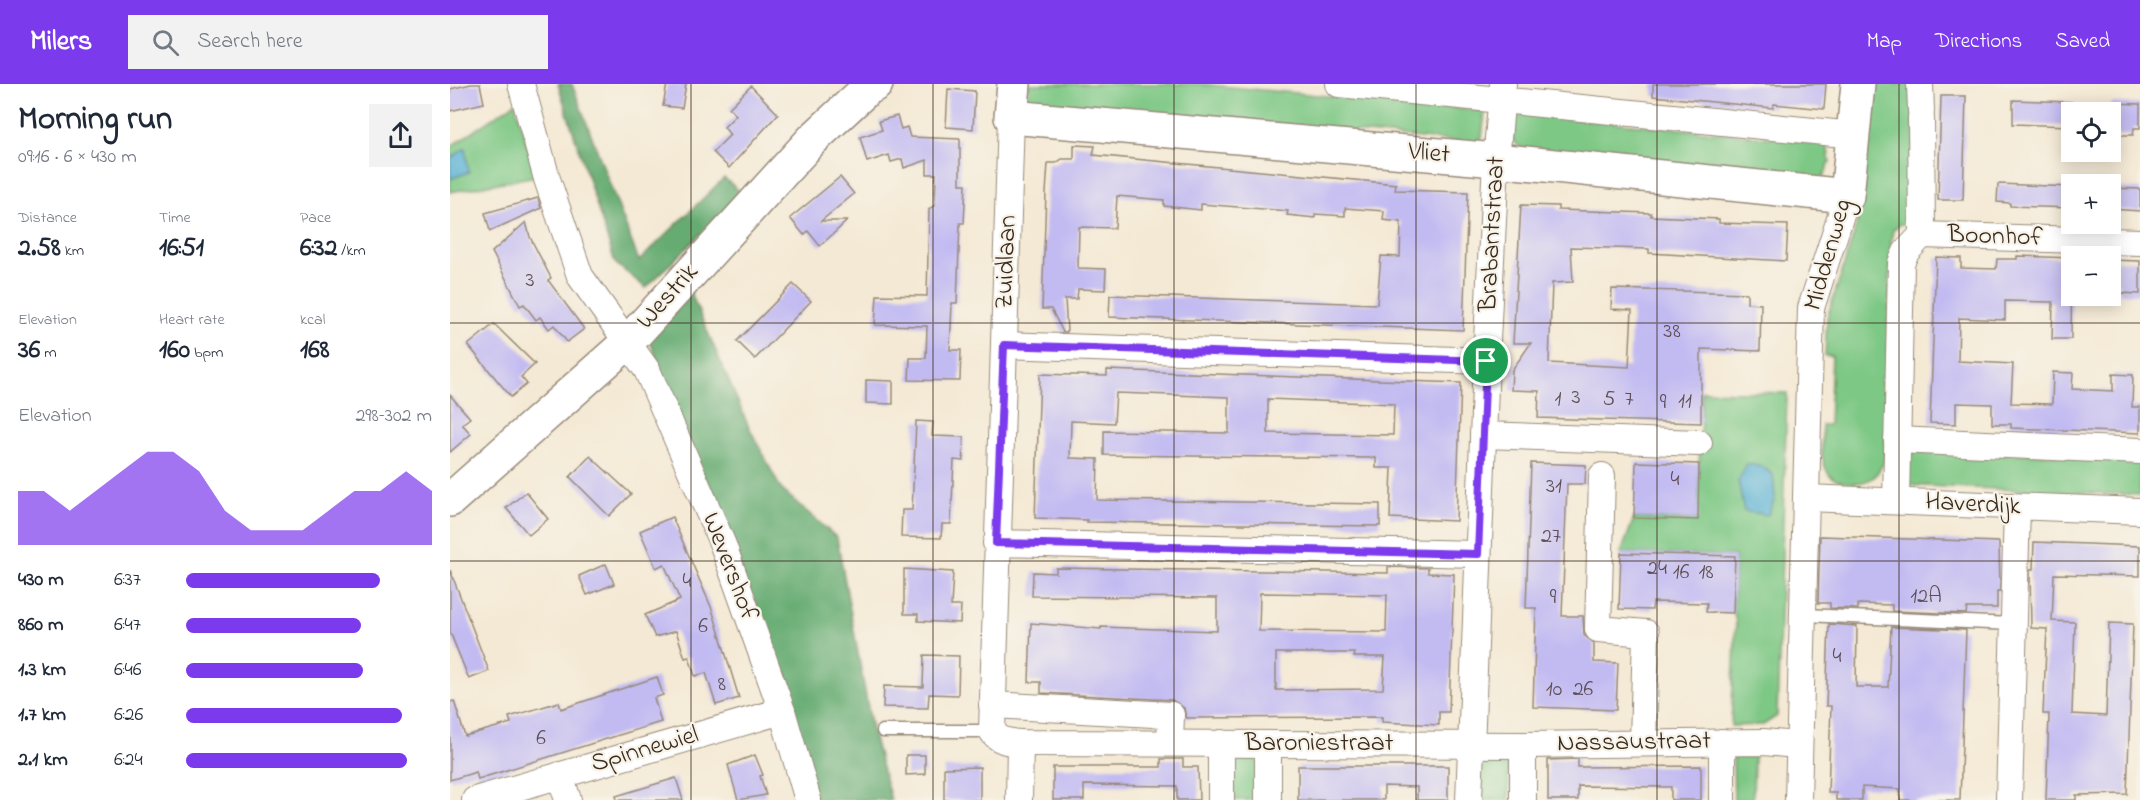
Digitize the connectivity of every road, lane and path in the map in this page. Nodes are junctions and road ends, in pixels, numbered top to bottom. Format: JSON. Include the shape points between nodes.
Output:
{"nodes":[{"id":1,"x":521,"y":84,"type":"edge"},
{"id":2,"x":876,"y":84,"type":"edge"},
{"id":3,"x":1014,"y":84,"type":"edge"},
{"id":4,"x":1339,"y":84,"type":"edge"},
{"id":5,"x":1858,"y":84,"type":"edge"},
{"id":6,"x":1920,"y":84,"type":"edge"},
{"id":7,"x":1502,"y":92,"type":"edge"},
{"id":8,"x":1011,"y":117,"type":"junction"},
{"id":9,"x":1854,"y":135,"type":"junction"},
{"id":10,"x":1496,"y":160,"type":"junction"},
{"id":11,"x":1847,"y":196,"type":"junction"},
{"id":12,"x":1922,"y":235,"type":"junction"},
{"id":13,"x":2140,"y":242,"type":"edge"},
{"id":14,"x":627,"y":343,"type":"junction"},
{"id":15,"x":1004,"y":345,"type":"junction"},
{"id":16,"x":1486,"y":361,"type":"junction"},
{"id":17,"x":1483,"y":435,"type":"junction"},
{"id":18,"x":1897,"y":440,"type":"junction"},
{"id":19,"x":1699,"y":443,"type":"dead end"},
{"id":20,"x":2140,"y":451,"type":"edge"},
{"id":21,"x":1602,"y":476,"type":"dead end"},
{"id":22,"x":1806,"y":498,"type":"junction"},
{"id":23,"x":450,"y":500,"type":"edge"},
{"id":24,"x":1896,"y":501,"type":"junction"},
{"id":25,"x":2017,"y":507,"type":"junction"},
{"id":26,"x":2140,"y":511,"type":"edge"},
{"id":27,"x":996,"y":543,"type":"junction"},
{"id":28,"x":1478,"y":554,"type":"junction"},
{"id":29,"x":1804,"y":615,"type":"junction"},
{"id":30,"x":2013,"y":624,"type":"junction"},
{"id":31,"x":992,"y":705,"type":"junction"},
{"id":32,"x":782,"y":711,"type":"junction"},
{"id":33,"x":883,"y":731,"type":"dead end"},
{"id":34,"x":992,"y":731,"type":"junction"},
{"id":35,"x":1020,"y":742,"type":"junction"},
{"id":36,"x":1170,"y":742,"type":"junction"},
{"id":37,"x":1643,"y":742,"type":"junction"},
{"id":38,"x":1722,"y":742,"type":"junction"},
{"id":39,"x":1221,"y":743,"type":"junction"},
{"id":40,"x":1268,"y":744,"type":"junction"},
{"id":41,"x":1469,"y":744,"type":"junction"},
{"id":42,"x":1523,"y":745,"type":"junction"},
{"id":43,"x":1798,"y":745,"type":"junction"},
{"id":44,"x":560,"y":775,"type":"junction"},
{"id":45,"x":475,"y":800,"type":"edge"},
{"id":46,"x":568,"y":800,"type":"edge"},
{"id":47,"x":808,"y":800,"type":"edge"},
{"id":48,"x":1019,"y":800,"type":"edge"},
{"id":49,"x":1221,"y":800,"type":"edge"},
{"id":50,"x":1268,"y":800,"type":"edge"},
{"id":51,"x":1469,"y":800,"type":"edge"},
{"id":52,"x":1523,"y":800,"type":"edge"},
{"id":53,"x":1722,"y":800,"type":"edge"},
{"id":54,"x":1798,"y":800,"type":"edge"},
{"id":55,"x":2009,"y":800,"type":"edge"}],
"edges":[{"from":1,"to":14,"type":"street","name":"Wevershof","via":[[547,179],[580,276]]},
{"from":2,"to":14,"type":"street","name":"Westrik","via":[[812,140]]},
{"from":3,"to":8,"type":"street","name":"Zuidlaan"},
{"from":4,"to":7,"type":"street"},
{"from":5,"to":9,"type":"street","name":"Middenweg"},
{"from":6,"to":12,"type":"street"},
{"from":7,"to":9,"type":"street"},
{"from":7,"to":10,"type":"street","name":"Brabantstraat"},
{"from":8,"to":10,"type":"street","name":"Vliet"},
{"from":8,"to":15,"type":"street","name":"Zuidlaan"},
{"from":9,"to":11,"type":"street","name":"Middenweg"},
{"from":10,"to":11,"type":"street","name":"Vliet"},
{"from":10,"to":16,"type":"street","name":"Brabantstraat"},
{"from":11,"to":22,"type":"street","name":"Middenweg","via":[[1811,308]]},
{"from":12,"to":13,"type":"street","name":"Boonhof"},
{"from":12,"to":18,"type":"street","via":[[1901,263]]},
{"from":14,"to":23,"type":"street","name":"Westrik"},
{"from":14,"to":32,"type":"street","name":"Wevershof","via":[[647,370],[723,545]]},
{"from":15,"to":16,"type":"street"},
{"from":15,"to":27,"type":"street","name":"Zuidlaan"},
{"from":16,"to":17,"type":"street","name":"Brabantstraat"},
{"from":17,"to":19,"type":"street"},
{"from":17,"to":28,"type":"street","name":"Brabantstraat"},
{"from":18,"to":20,"type":"street"},
{"from":18,"to":24,"type":"street"},
{"from":21,"to":37,"type":"street","via":[[1598,629],[1646,633]]},
{"from":22,"to":24,"type":"street","name":"Haverdijk"},
{"from":22,"to":29,"type":"street","name":"Middenweg"},
{"from":24,"to":25,"type":"street","name":"Haverdijk"},
{"from":25,"to":26,"type":"street","name":"Haverdijk"},
{"from":25,"to":30,"type":"street"},
{"from":27,"to":28,"type":"street"},
{"from":27,"to":31,"type":"street","name":"Zuidlaan"},
{"from":28,"to":41,"type":"street","name":"Brabantstraat"},
{"from":29,"to":30,"type":"lane"},
{"from":29,"to":43,"type":"street","name":"Middenweg"},
{"from":30,"to":55,"type":"street"},
{"from":31,"to":34,"type":"street","name":"Zuidlaan"},
{"from":31,"to":36,"type":"street","via":[[1171,715]]},
{"from":32,"to":44,"type":"street","name":"Spinnewiel"},
{"from":32,"to":47,"type":"street","name":"Wevershof"},
{"from":33,"to":34,"type":"lane"},
{"from":34,"to":35,"type":"street","via":[[1005,741]]},
{"from":35,"to":36,"type":"street","name":"Baroniestraat"},
{"from":35,"to":48,"type":"street"},
{"from":36,"to":39,"type":"street","name":"Baroniestraat"},
{"from":37,"to":38,"type":"street","name":"Nassaustraat"},
{"from":37,"to":42,"type":"street","name":"Nassaustraat"},
{"from":38,"to":43,"type":"street","name":"Nassaustraat"},
{"from":38,"to":53,"type":"street"},
{"from":39,"to":40,"type":"street","name":"Baroniestraat"},
{"from":39,"to":49,"type":"street"},
{"from":40,"to":41,"type":"street","name":"Baroniestraat"},
{"from":40,"to":50,"type":"street"},
{"from":41,"to":42,"type":"street","name":"Nassaustraat"},
{"from":41,"to":51,"type":"street","name":"Brabantstraat"},
{"from":42,"to":52,"type":"street"},
{"from":43,"to":54,"type":"street","name":"Middenweg"},
{"from":44,"to":45,"type":"street","name":"Spinnewiel"},
{"from":44,"to":46,"type":"street"}]}
